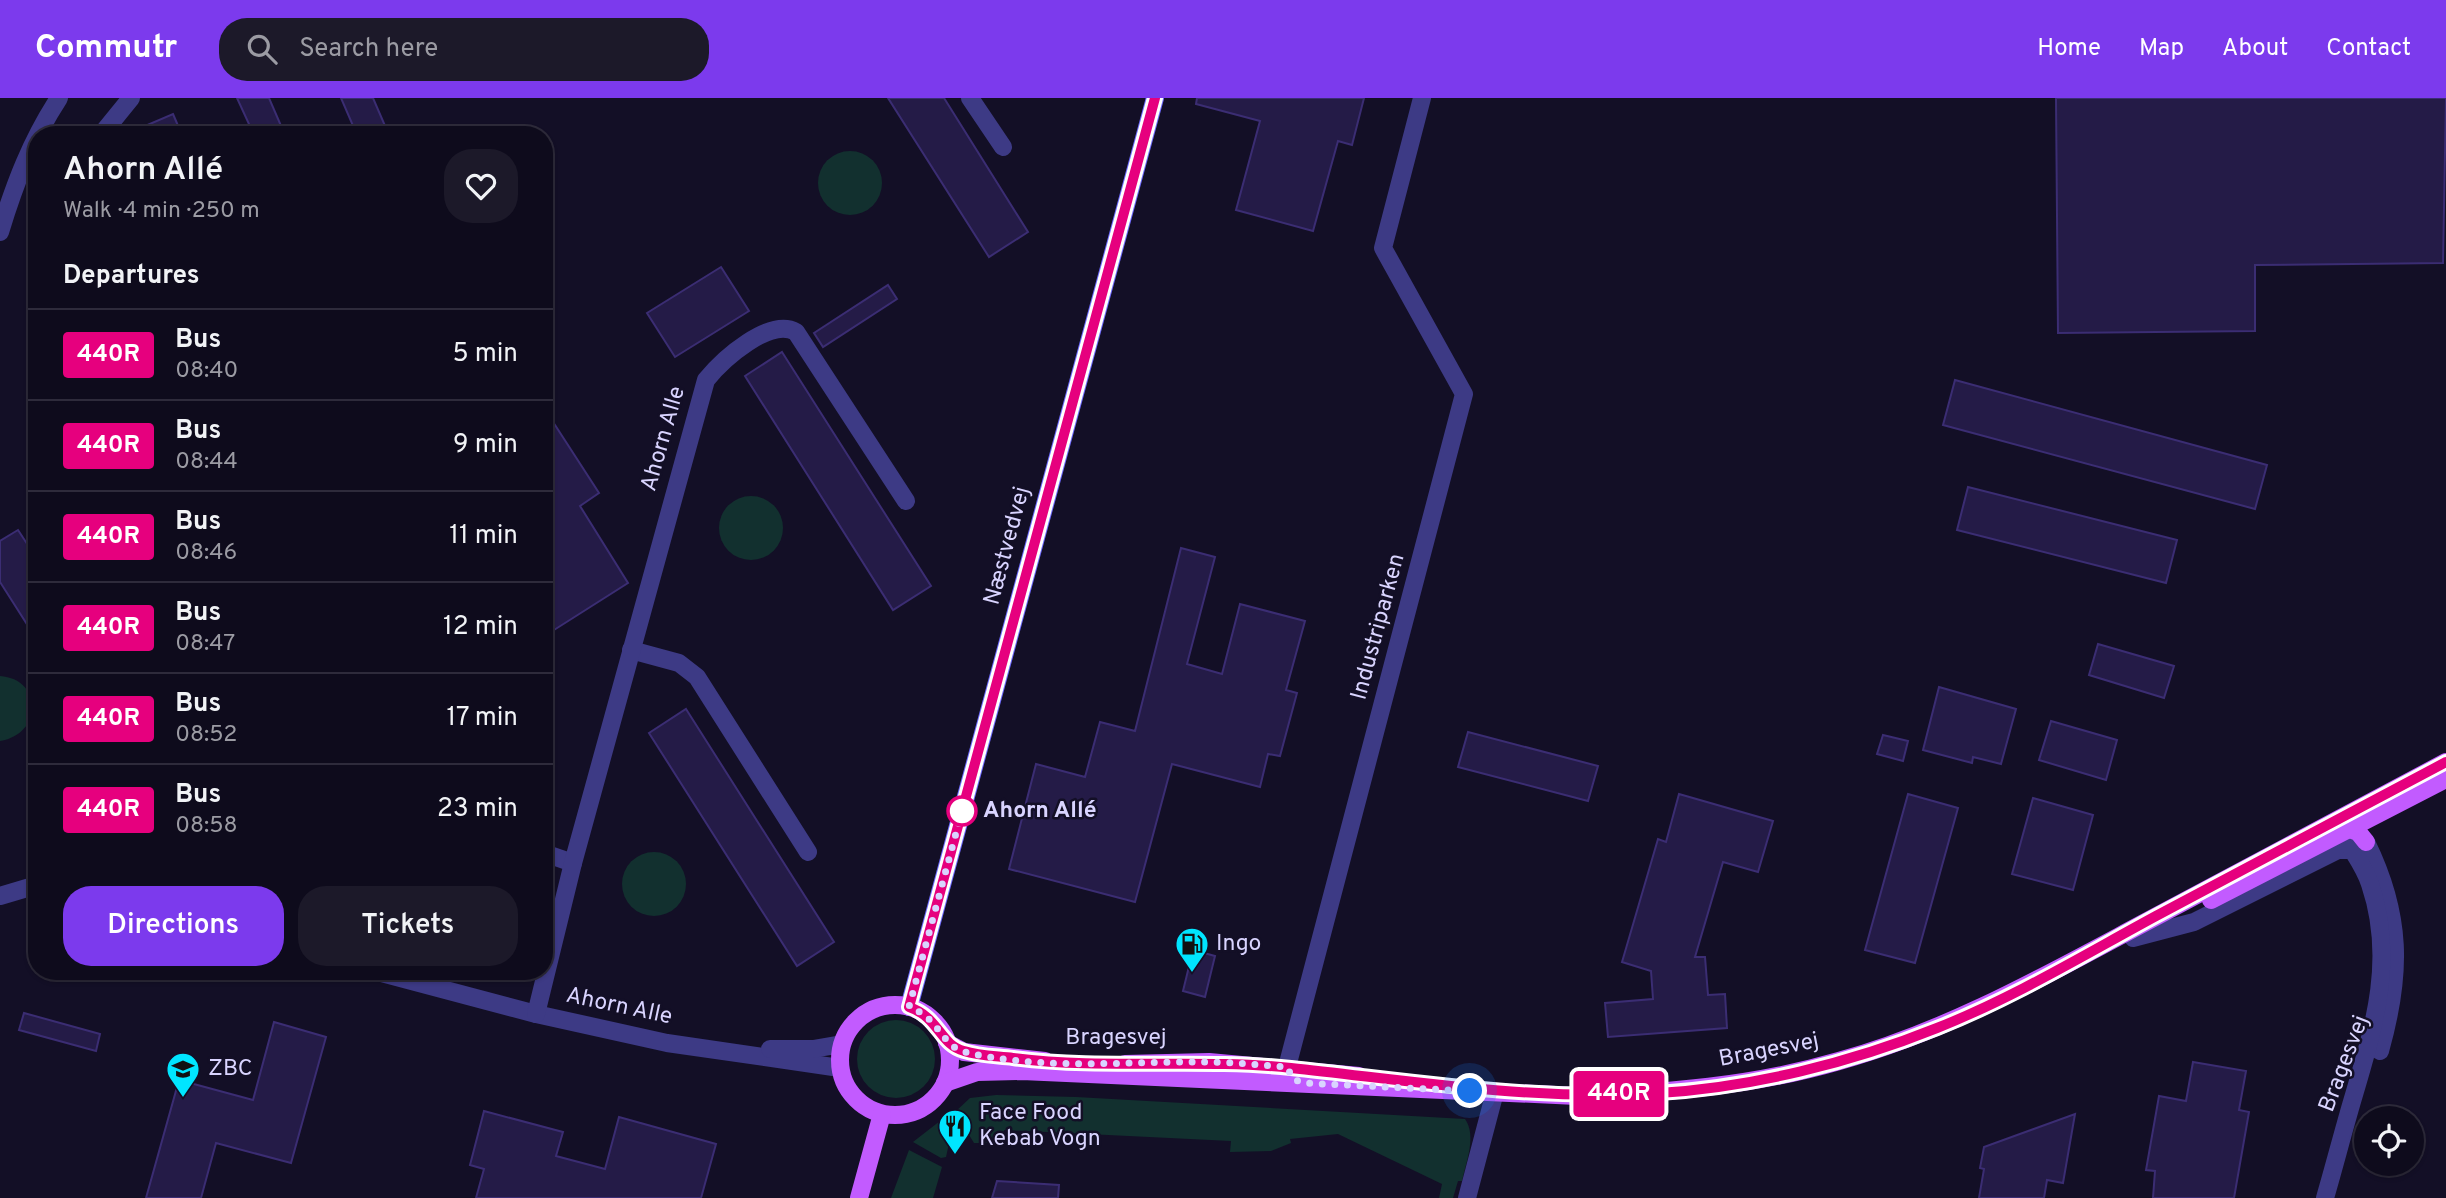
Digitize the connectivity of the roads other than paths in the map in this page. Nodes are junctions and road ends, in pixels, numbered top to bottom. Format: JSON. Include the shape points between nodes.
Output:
{"nodes":[{"id":1,"x":59,"y":98,"type":"edge"},
{"id":2,"x":131,"y":98,"type":"edge"},
{"id":3,"x":970,"y":98,"type":"edge"},
{"id":4,"x":1155,"y":98,"type":"edge"},
{"id":5,"x":1422,"y":98,"type":"edge"},
{"id":6,"x":43,"y":126,"type":"edge"},
{"id":7,"x":108,"y":126,"type":"edge"},
{"id":8,"x":1003,"y":147,"type":"dead end"},
{"id":9,"x":28,"y":154,"type":"edge"},
{"id":10,"x":0,"y":168,"type":"edge"},
{"id":11,"x":16,"y":177,"type":"junction"},
{"id":12,"x":0,"y":232,"type":"edge"},
{"id":13,"x":906,"y":501,"type":"dead end"},
{"id":14,"x":631,"y":650,"type":"junction"},
{"id":15,"x":2446,"y":762,"type":"edge"},
{"id":16,"x":2446,"y":769,"type":"edge"},
{"id":17,"x":2446,"y":779,"type":"edge"},
{"id":18,"x":2369,"y":819,"type":"junction"},
{"id":19,"x":2340,"y":828,"type":"junction"},
{"id":20,"x":2359,"y":846,"type":"junction"},
{"id":21,"x":808,"y":852,"type":"dead end"},
{"id":22,"x":553,"y":855,"type":"edge"},
{"id":23,"x":573,"y":863,"type":"junction"},
{"id":24,"x":28,"y":888,"type":"edge"},
{"id":25,"x":0,"y":896,"type":"edge"},
{"id":26,"x":2133,"y":938,"type":"junction"},
{"id":27,"x":553,"y":945,"type":"edge"},
{"id":28,"x":408,"y":980,"type":"edge"},
{"id":29,"x":544,"y":980,"type":"edge"},
{"id":30,"x":2037,"y":982,"type":"junction"},
{"id":31,"x":909,"y":1007,"type":"junction"},
{"id":32,"x":536,"y":1014,"type":"junction"},
{"id":33,"x":842,"y":1044,"type":"junction"},
{"id":34,"x":947,"y":1044,"type":"junction"},
{"id":35,"x":692,"y":1048,"type":"junction"},
{"id":36,"x":1287,"y":1067,"type":"junction"},
{"id":37,"x":840,"y":1068,"type":"junction"},
{"id":38,"x":1169,"y":1076,"type":"junction"},
{"id":39,"x":945,"y":1083,"type":"junction"},
{"id":40,"x":1304,"y":1083,"type":"junction"},
{"id":41,"x":1495,"y":1092,"type":"junction"},
{"id":42,"x":882,"y":1114,"type":"junction"},
{"id":43,"x":859,"y":1198,"type":"edge"},
{"id":44,"x":1467,"y":1198,"type":"edge"},
{"id":45,"x":2325,"y":1198,"type":"edge"}],
"edges":[{"from":1,"to":6,"type":"street"},
{"from":2,"to":7,"type":"street"},
{"from":3,"to":8,"type":"street"},
{"from":4,"to":31,"type":"main road","name":"Næstvedvej"},
{"from":5,"to":36,"type":"street","name":"Industriparken","via":[[1382,248],[1464,394]]},
{"from":9,"to":11,"type":"street"},
{"from":10,"to":11,"type":"street"},
{"from":11,"to":12,"type":"street"},
{"from":13,"to":14,"type":"street","name":"Ahorn Alle","via":[[796,332],[787,327],[770,329],[719,365],[706,380]]},
{"from":14,"to":21,"type":"street","via":[[678,663],[697,677]]},
{"from":14,"to":23,"type":"street","name":"Ahorn Alle"},
{"from":15,"to":19,"type":"main road","name":"Bragesvej"},
{"from":16,"to":19,"type":"street","name":"Bragesvej","via":[[2346,819]]},
{"from":17,"to":18,"type":"main road","name":"Bragesvej"},
{"from":18,"to":19,"type":"main road","name":"Bragesvej"},
{"from":18,"to":20,"type":"main road","name":"Bragesvej","via":[[2361,829]]},
{"from":19,"to":20,"type":"street","name":"Bragesvej"},
{"from":19,"to":26,"type":"main road","name":"Bragesvej"},
{"from":19,"to":30,"type":"main road","name":"Bragesvej"},
{"from":20,"to":26,"type":"street","name":"Bragesvej","via":[[2338,850],[2194,922]]},
{"from":20,"to":45,"type":"street","name":"Bragesvej","via":[[2391,905],[2395,980],[2377,1063],[2342,1141]]},
{"from":22,"to":23,"type":"street"},
{"from":23,"to":27,"type":"street","name":"Ahorn Alle"},
{"from":24,"to":25,"type":"street"},
{"from":26,"to":30,"type":"main road","name":"Bragesvej"},
{"from":28,"to":32,"type":"street","name":"Ahorn Alle"},
{"from":29,"to":32,"type":"street","name":"Ahorn Alle"},
{"from":30,"to":41,"type":"main road","name":"Bragesvej","via":[[1893,1045],[1768,1077],[1661,1093],[1577,1096]]},
{"from":31,"to":33,"type":"main road","via":[[892,1005],[867,1012],[849,1029]]},
{"from":31,"to":34,"type":"main road","via":[[935,1023]]},
{"from":32,"to":35,"type":"street","name":"Ahorn Alle"},
{"from":33,"to":35,"type":"street","name":"Ahorn Alle","via":[[813,1049]]},
{"from":33,"to":37,"type":"main road"},
{"from":34,"to":36,"type":"main road","name":"Bragesvej","via":[[964,1052],[1035,1061]]},
{"from":34,"to":39,"type":"main road","via":[[950,1068]]},
{"from":35,"to":37,"type":"street","name":"Ahorn Alle"},
{"from":36,"to":38,"type":"street","via":[[1273,1076]]},
{"from":36,"to":40,"type":"main road","via":[[1293,1079]]},
{"from":36,"to":41,"type":"main road","name":"Bragesvej"},
{"from":37,"to":42,"type":"main road","via":[[857,1101]]},
{"from":38,"to":39,"type":"main road","name":"Bragesvej","via":[[977,1072]]},
{"from":38,"to":40,"type":"main road","name":"Bragesvej"},
{"from":39,"to":42,"type":"main road","via":[[923,1108],[899,1116]]},
{"from":40,"to":41,"type":"main road","name":"Bragesvej"},
{"from":41,"to":44,"type":"street"},
{"from":42,"to":43,"type":"main road"}]}
